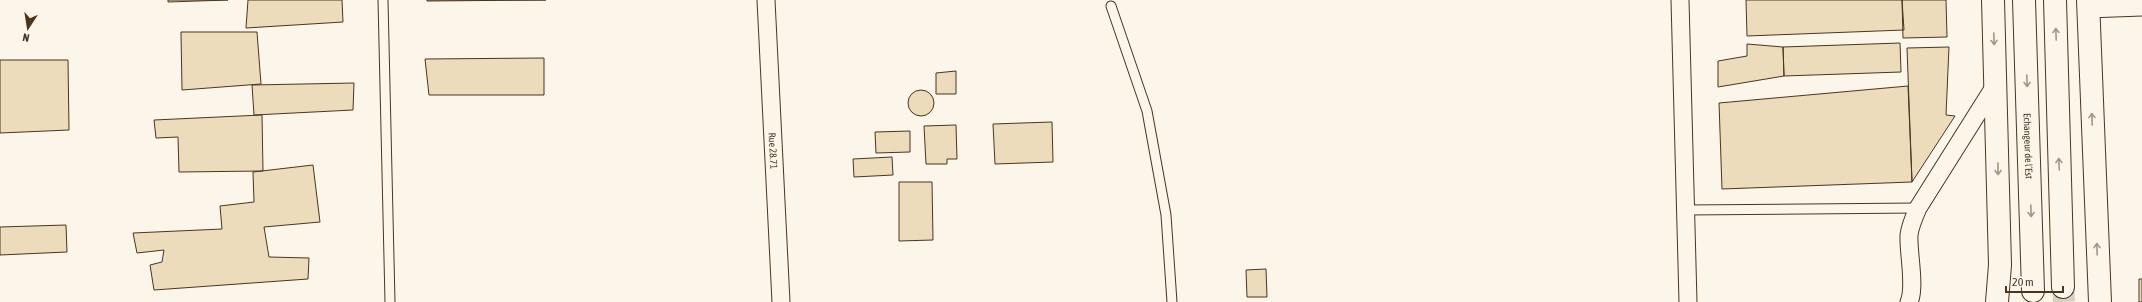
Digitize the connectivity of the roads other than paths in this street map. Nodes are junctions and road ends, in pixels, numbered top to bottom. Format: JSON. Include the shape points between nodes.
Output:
{"nodes":[{"id":1,"x":383,"y":0,"type":"edge"},
{"id":2,"x":766,"y":0,"type":"edge"},
{"id":3,"x":1680,"y":0,"type":"edge"},
{"id":4,"x":1993,"y":0,"type":"edge"},
{"id":5,"x":2024,"y":0,"type":"edge"},
{"id":6,"x":2055,"y":0,"type":"edge"},
{"id":7,"x":2088,"y":5,"type":"edge"},
{"id":8,"x":1111,"y":6,"type":"dead end"},
{"id":9,"x":2142,"y":7,"type":"edge"},
{"id":10,"x":1996,"y":84,"type":"junction"},
{"id":11,"x":1918,"y":208,"type":"junction"},
{"id":12,"x":1685,"y":210,"type":"junction"},
{"id":13,"x":2063,"y":287,"type":"tunnel mouth"},
{"id":14,"x":2033,"y":291,"type":"dead end"},
{"id":15,"x":390,"y":302,"type":"edge"},
{"id":16,"x":781,"y":302,"type":"edge"},
{"id":17,"x":1172,"y":302,"type":"edge"},
{"id":18,"x":1688,"y":302,"type":"edge"},
{"id":19,"x":1909,"y":302,"type":"edge"},
{"id":20,"x":1997,"y":302,"type":"edge"},
{"id":21,"x":2100,"y":302,"type":"edge"}],
"edges":[{"from":1,"to":15,"type":"lane"},
{"from":2,"to":16,"type":"street","name":"Rue 28.71"},
{"from":3,"to":12,"type":"street"},
{"from":4,"to":10,"type":"main road","one_way":true},
{"from":5,"to":14,"type":"main road","name":"Echangeur de l´Est","one_way":true},
{"from":13,"to":6,"type":"main road","one_way":true},
{"from":7,"to":9,"type":"street"},
{"from":21,"to":7,"type":"main road","one_way":true},
{"from":8,"to":17,"type":"lane","via":[[1147,111],[1166,215]]},
{"from":10,"to":11,"type":"street"},
{"from":10,"to":20,"type":"main road","one_way":true,"via":[[2000,265]]},
{"from":11,"to":12,"type":"lane"},
{"from":11,"to":19,"type":"street","via":[[1909,235]]},
{"from":12,"to":18,"type":"street"}]}
